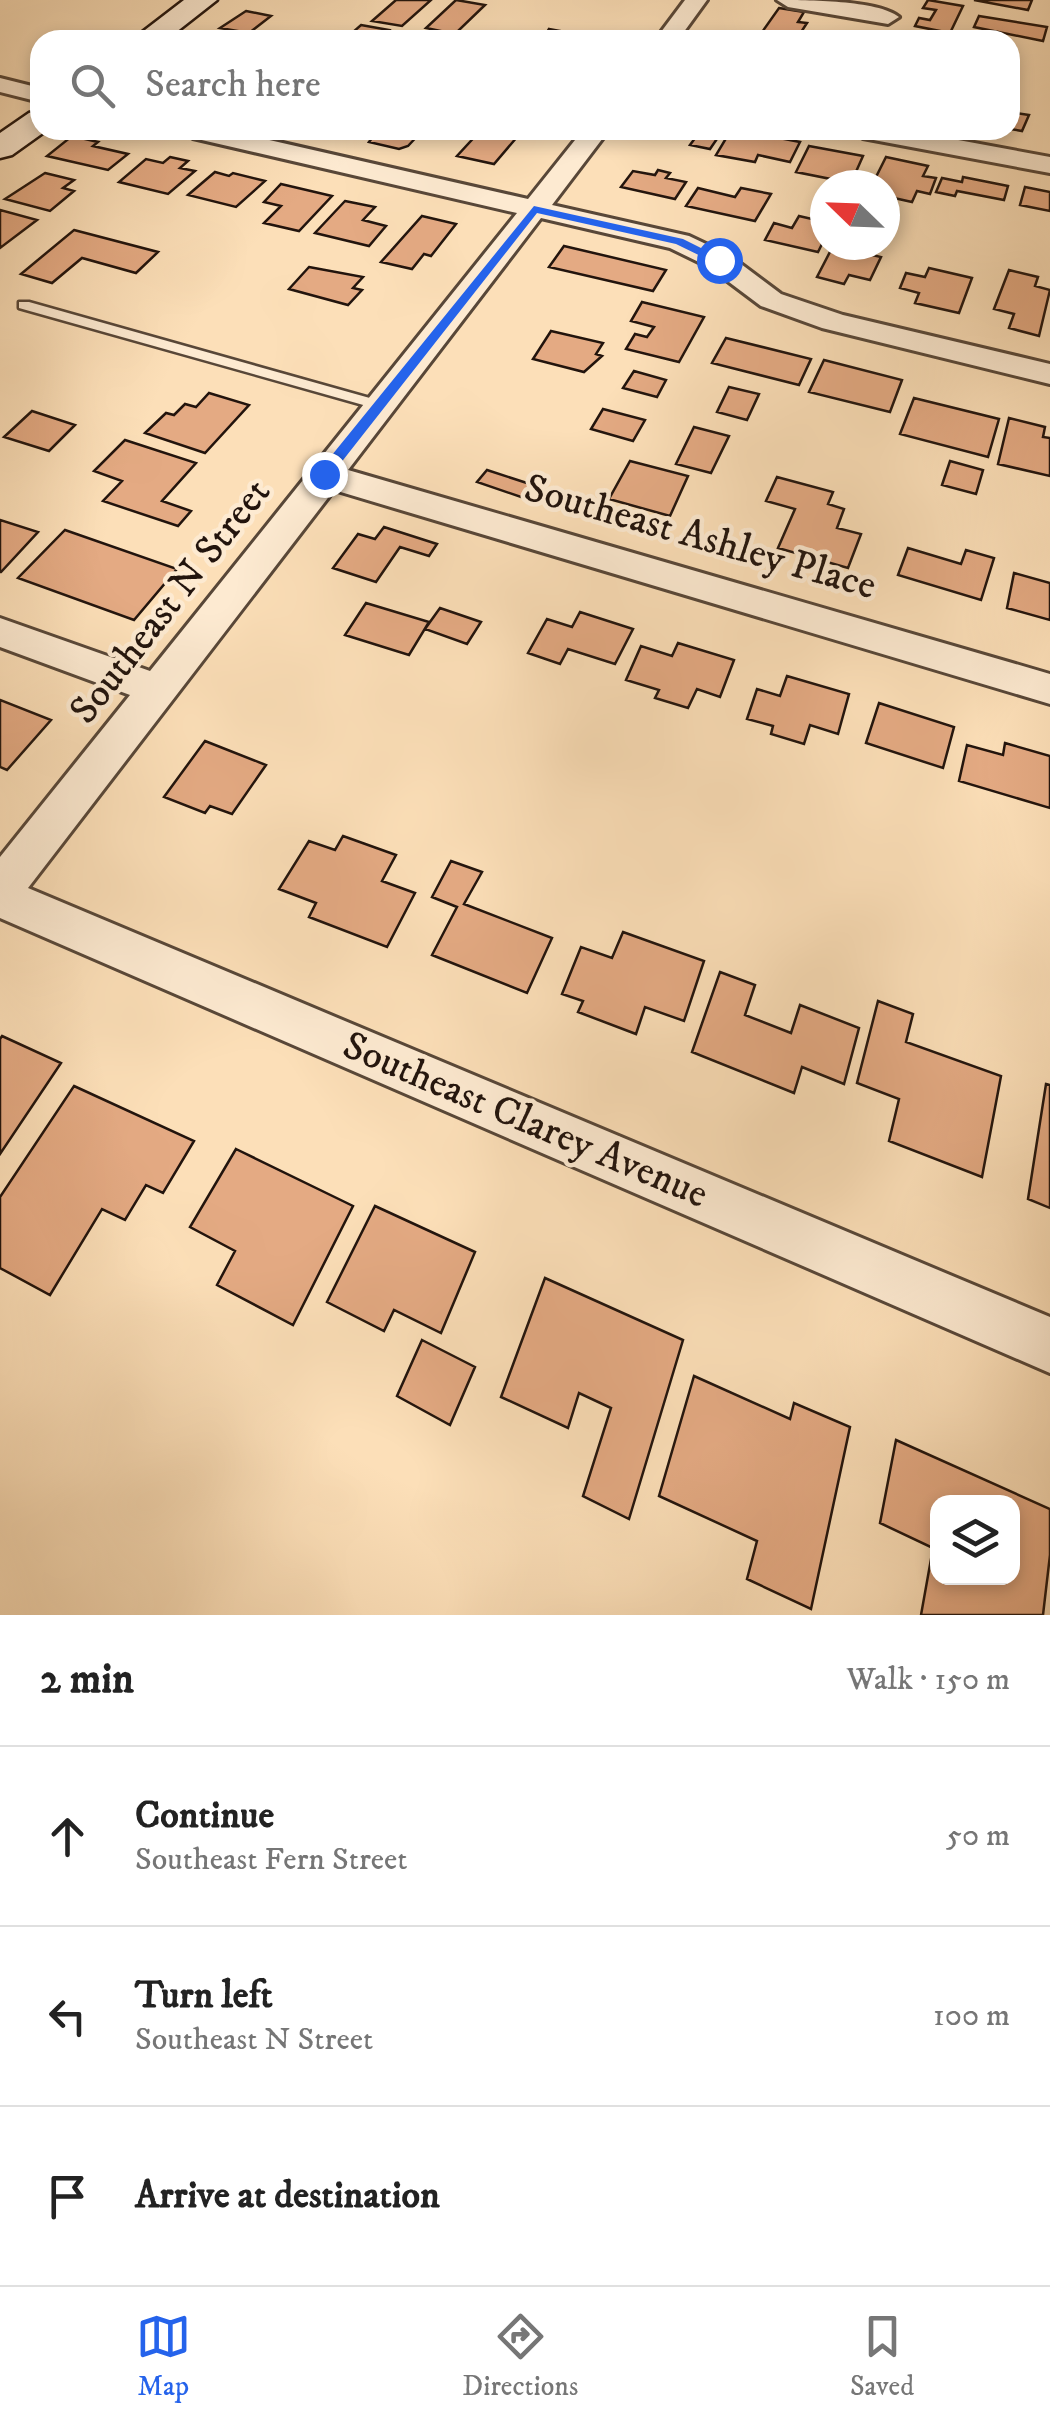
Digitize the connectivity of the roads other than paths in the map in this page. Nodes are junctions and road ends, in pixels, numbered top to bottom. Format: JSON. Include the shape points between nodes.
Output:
{"nodes":[{"id":1,"x":203,"y":0,"type":"edge"},
{"id":2,"x":696,"y":0,"type":"edge"},
{"id":3,"x":788,"y":0,"type":"edge"},
{"id":4,"x":888,"y":17,"type":"dead end"},
{"id":5,"x":162,"y":30,"type":"edge"},
{"id":6,"x":674,"y":30,"type":"edge"},
{"id":7,"x":0,"y":85,"type":"edge"},
{"id":8,"x":30,"y":92,"type":"edge"},
{"id":9,"x":30,"y":127,"type":"edge"},
{"id":10,"x":236,"y":140,"type":"edge"},
{"id":11,"x":588,"y":140,"type":"edge"},
{"id":12,"x":917,"y":140,"type":"edge"},
{"id":13,"x":0,"y":148,"type":"edge"},
{"id":14,"x":1050,"y":165,"type":"edge"},
{"id":15,"x":534,"y":209,"type":"junction"},
{"id":16,"x":24,"y":305,"type":"dead end"},
{"id":17,"x":1050,"y":374,"type":"edge"},
{"id":18,"x":379,"y":406,"type":"junction"},
{"id":19,"x":324,"y":474,"type":"junction"},
{"id":20,"x":0,"y":632,"type":"edge"},
{"id":21,"x":1050,"y":689,"type":"edge"},
{"id":22,"x":157,"y":690,"type":"junction"},
{"id":23,"x":0,"y":894,"type":"edge"},
{"id":24,"x":1050,"y":1345,"type":"edge"}],
"edges":[{"from":1,"to":5,"type":"street"},
{"from":2,"to":6,"type":"street"},
{"from":3,"to":4,"type":"street"},
{"from":7,"to":8,"type":"street"},
{"from":9,"to":13,"type":"street"},
{"from":10,"to":15,"type":"street"},
{"from":11,"to":15,"type":"street","name":"Southeast N Street"},
{"from":12,"to":14,"type":"street"},
{"from":15,"to":17,"type":"street","via":[[679,242],[719,260],[771,300],[833,322]]},
{"from":15,"to":18,"type":"street","name":"Southeast N Street"},
{"from":16,"to":18,"type":"lane"},
{"from":18,"to":19,"type":"street","name":"Southeast N Street"},
{"from":19,"to":21,"type":"street","name":"Southeast Ashley Place"},
{"from":19,"to":22,"type":"street","name":"Southeast N Street"},
{"from":20,"to":22,"type":"street"},
{"from":22,"to":23,"type":"street","name":"Southeast N Street"},
{"from":23,"to":24,"type":"street","name":"Southeast Clarey Avenue"}]}
